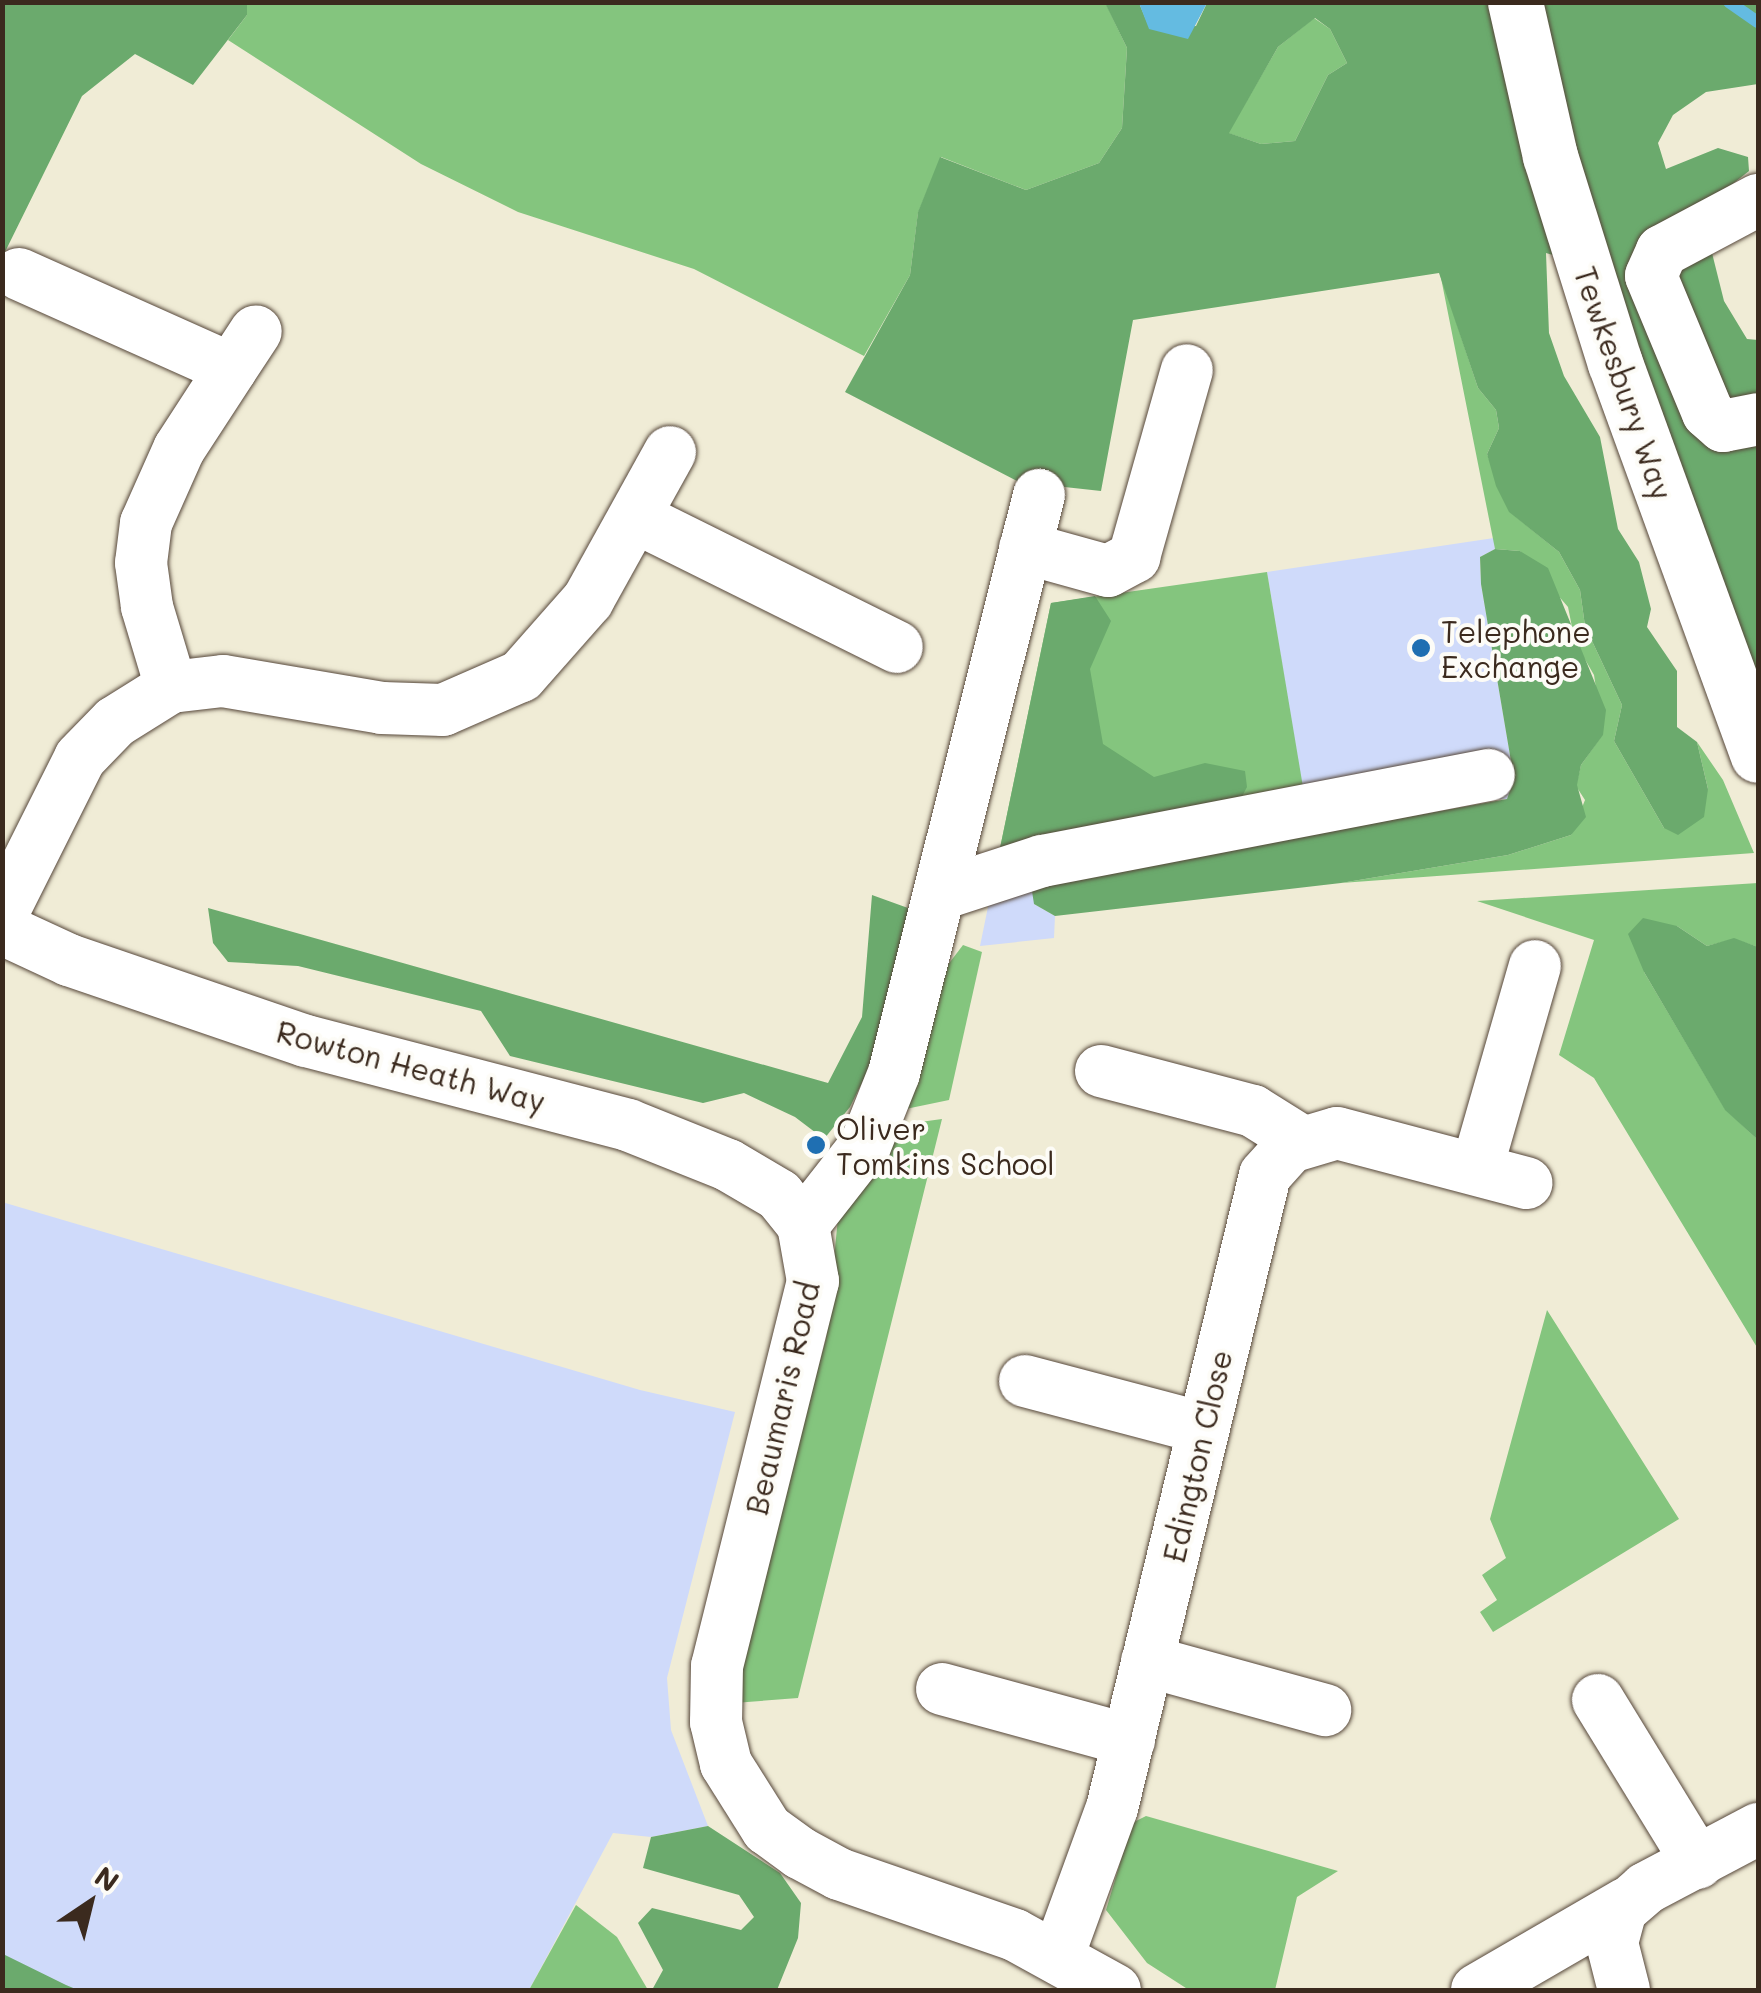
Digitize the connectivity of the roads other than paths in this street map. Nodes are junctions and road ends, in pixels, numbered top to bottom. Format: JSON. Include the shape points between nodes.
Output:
{"nodes":[{"id":1,"x":1515,"y":2,"type":"edge"},
{"id":2,"x":1758,"y":200,"type":"edge"},
{"id":3,"x":19,"y":274,"type":"dead end"},
{"id":4,"x":1187,"y":370,"type":"dead end"},
{"id":5,"x":1758,"y":419,"type":"edge"},
{"id":6,"x":670,"y":452,"type":"dead end"},
{"id":7,"x":1039,"y":495,"type":"dead end"},
{"id":8,"x":637,"y":518,"type":"junction"},
{"id":9,"x":1024,"y":548,"type":"junction"},
{"id":10,"x":898,"y":647,"type":"dead end"},
{"id":11,"x":171,"y":687,"type":"junction"},
{"id":12,"x":1758,"y":756,"type":"edge"},
{"id":13,"x":1489,"y":775,"type":"dead end"},
{"id":14,"x":941,"y":894,"type":"junction"},
{"id":15,"x":2,"y":914,"type":"edge"},
{"id":16,"x":2,"y":930,"type":"edge"},
{"id":17,"x":1535,"y":966,"type":"dead end"},
{"id":18,"x":1101,"y":1071,"type":"dead end"},
{"id":19,"x":1301,"y":1141,"type":"junction"},
{"id":20,"x":1477,"y":1168,"type":"junction"},
{"id":21,"x":1526,"y":1183,"type":"dead end"},
{"id":22,"x":803,"y":1226,"type":"junction"},
{"id":23,"x":1025,"y":1380,"type":"dead end"},
{"id":24,"x":1203,"y":1428,"type":"junction"},
{"id":25,"x":1148,"y":1662,"type":"junction"},
{"id":26,"x":942,"y":1689,"type":"dead end"},
{"id":27,"x":1598,"y":1700,"type":"dead end"},
{"id":28,"x":1325,"y":1710,"type":"dead end"},
{"id":29,"x":1129,"y":1740,"type":"junction"},
{"id":30,"x":1758,"y":1829,"type":"edge"},
{"id":31,"x":1698,"y":1863,"type":"junction"},
{"id":32,"x":1627,"y":1903,"type":"junction"},
{"id":33,"x":1058,"y":1956,"type":"junction"},
{"id":34,"x":1114,"y":1990,"type":"edge"},
{"id":35,"x":1477,"y":1990,"type":"edge"},
{"id":36,"x":1624,"y":1990,"type":"edge"}],
"edges":[{"from":1,"to":12,"type":"main road","name":"Tewkesbury Way","via":[[1550,156],[1615,363]]},
{"from":2,"to":5,"type":"street","via":[[1662,250],[1651,276],[1708,414],[1723,426]]},
{"from":3,"to":11,"type":"street","via":[[243,350],[180,449],[146,524],[140,563]]},
{"from":4,"to":9,"type":"street","via":[[1134,557],[1108,571]]},
{"from":6,"to":8,"type":"street"},
{"from":7,"to":9,"type":"street"},
{"from":8,"to":10,"type":"street","via":[[821,634]]},
{"from":8,"to":11,"type":"street","via":[[563,634],[521,676],[483,698],[414,710],[223,681]]},
{"from":9,"to":14,"type":"street"},
{"from":11,"to":15,"type":"street","via":[[115,722],[80,758]]},
{"from":13,"to":14,"type":"street","via":[[1042,861]]},
{"from":14,"to":22,"type":"street","via":[[879,1116],[865,1146]]},
{"from":16,"to":22,"type":"street","name":"Rowton Heath Way","via":[[69,960],[306,1041],[672,1141],[761,1182]]},
{"from":17,"to":20,"type":"street"},
{"from":18,"to":19,"type":"street","via":[[1253,1110]]},
{"from":19,"to":20,"type":"street","via":[[1338,1133]]},
{"from":19,"to":24,"type":"street","name":"Edington Close","via":[[1265,1175]]},
{"from":20,"to":21,"type":"street"},
{"from":22,"to":33,"type":"street","name":"Beaumaris Road","via":[[812,1249],[809,1312],[716,1666],[718,1742],[744,1800],[800,1853]]},
{"from":23,"to":24,"type":"street"},
{"from":24,"to":25,"type":"street","name":"Edington Close"},
{"from":25,"to":28,"type":"street"},
{"from":25,"to":29,"type":"street","name":"Edington Close"},
{"from":26,"to":29,"type":"street"},
{"from":27,"to":31,"type":"street"},
{"from":29,"to":33,"type":"street","name":"Edington Close","via":[[1112,1808]]},
{"from":30,"to":31,"type":"street"},
{"from":31,"to":32,"type":"street"},
{"from":32,"to":35,"type":"street"},
{"from":32,"to":36,"type":"street","via":[[1612,1943]]},
{"from":33,"to":34,"type":"street","name":"Beaumaris Road"}]}
